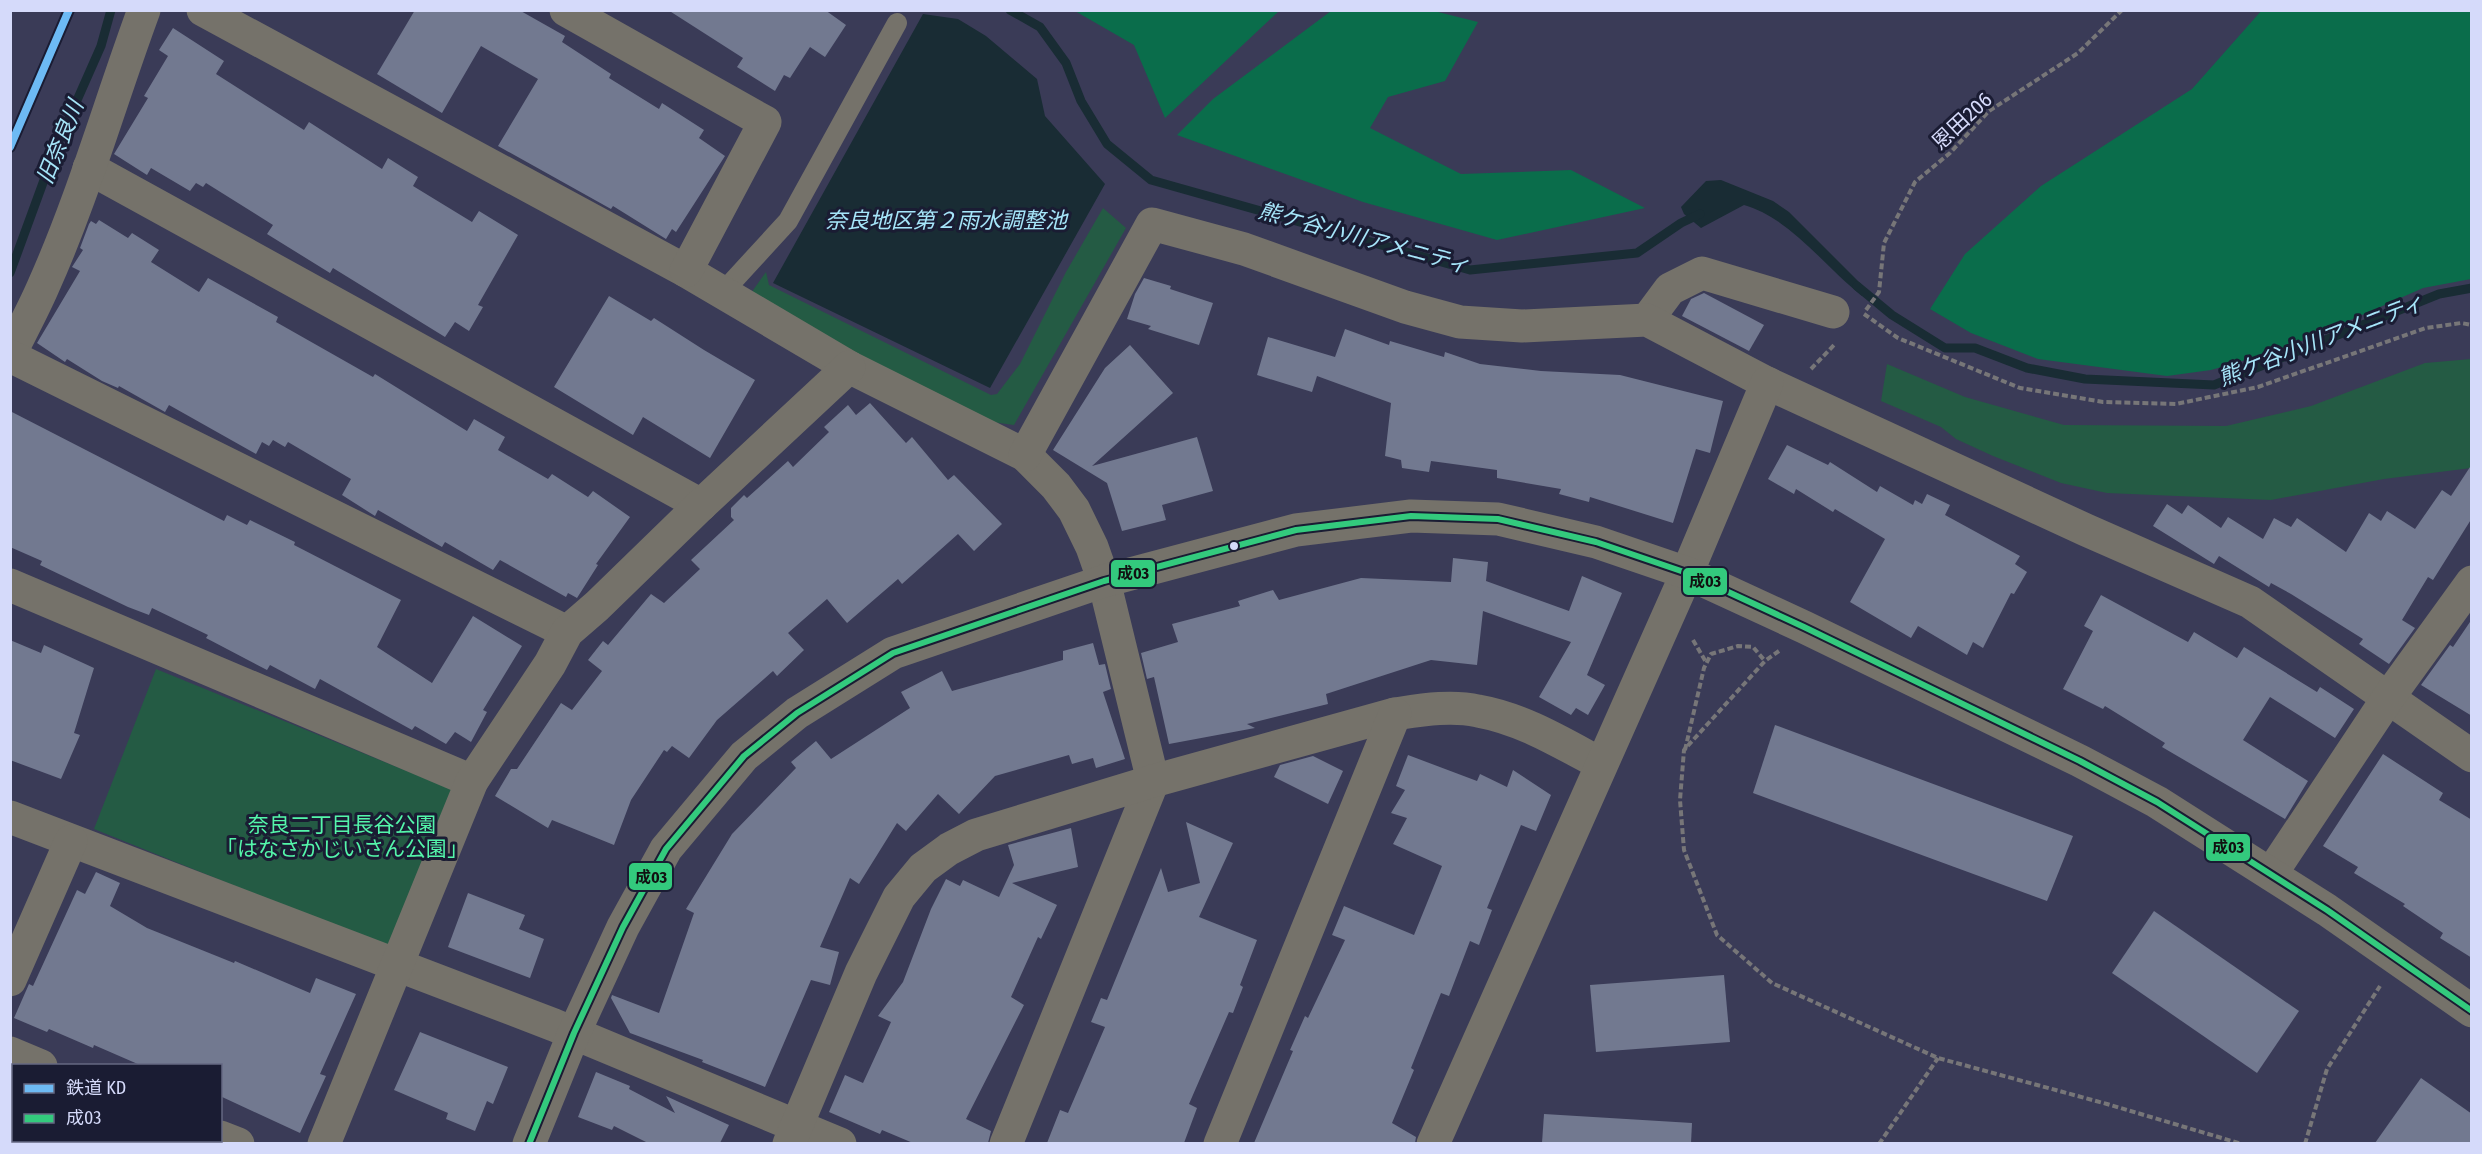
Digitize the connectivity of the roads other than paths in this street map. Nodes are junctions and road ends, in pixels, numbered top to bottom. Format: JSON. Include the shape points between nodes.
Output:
{"nodes":[{"id":1,"x":144,"y":10,"type":"edge"},
{"id":2,"x":203,"y":10,"type":"edge"},
{"id":3,"x":566,"y":10,"type":"edge"},
{"id":4,"x":897,"y":23,"type":"dead end"},
{"id":5,"x":89,"y":168,"type":"junction"},
{"id":6,"x":686,"y":271,"type":"junction"},
{"id":7,"x":722,"y":292,"type":"junction"},
{"id":8,"x":1851,"y":319,"type":"road end"},
{"id":9,"x":1647,"y":320,"type":"junction"},
{"id":10,"x":10,"y":355,"type":"edge"},
{"id":11,"x":849,"y":367,"type":"junction"},
{"id":12,"x":1777,"y":388,"type":"junction"},
{"id":13,"x":1025,"y":454,"type":"junction"},
{"id":14,"x":701,"y":505,"type":"junction"},
{"id":15,"x":1687,"y":573,"type":"junction"},
{"id":16,"x":1104,"y":580,"type":"junction"},
{"id":17,"x":2472,"y":582,"type":"edge"},
{"id":18,"x":10,"y":585,"type":"edge"},
{"id":19,"x":567,"y":632,"type":"junction"},
{"id":20,"x":2388,"y":698,"type":"junction"},
{"id":21,"x":1395,"y":714,"type":"junction"},
{"id":22,"x":2472,"y":756,"type":"edge"},
{"id":23,"x":1601,"y":764,"type":"junction"},
{"id":24,"x":472,"y":780,"type":"junction"},
{"id":25,"x":1153,"y":781,"type":"junction"},
{"id":26,"x":10,"y":817,"type":"edge"},
{"id":27,"x":71,"y":841,"type":"junction"},
{"id":28,"x":2271,"y":874,"type":"junction"},
{"id":29,"x":398,"y":966,"type":"junction"},
{"id":30,"x":10,"y":980,"type":"edge"},
{"id":31,"x":2472,"y":1011,"type":"edge"},
{"id":32,"x":574,"y":1033,"type":"junction"},
{"id":33,"x":10,"y":1053,"type":"edge"},
{"id":34,"x":38,"y":1064,"type":"edge"},
{"id":35,"x":792,"y":1135,"type":"edge"},
{"id":36,"x":222,"y":1138,"type":"edge"},
{"id":37,"x":238,"y":1143,"type":"edge"},
{"id":38,"x":324,"y":1143,"type":"edge"},
{"id":39,"x":529,"y":1143,"type":"edge"},
{"id":40,"x":840,"y":1143,"type":"edge"},
{"id":41,"x":1006,"y":1143,"type":"edge"},
{"id":42,"x":1220,"y":1143,"type":"edge"},
{"id":43,"x":1433,"y":1143,"type":"edge"}],
"edges":[{"from":1,"to":5,"type":"street"},
{"from":2,"to":6,"type":"street"},
{"from":3,"to":6,"type":"street","via":[[765,122]]},
{"from":4,"to":7,"type":"lane","via":[[788,221]]},
{"from":5,"to":10,"type":"street","via":[[44,286]]},
{"from":5,"to":14,"type":"street"},
{"from":6,"to":7,"type":"street"},
{"from":7,"to":11,"type":"street"},
{"from":8,"to":9,"type":"street","via":[[1702,273],[1670,289]]},
{"from":9,"to":12,"type":"street"},
{"from":9,"to":13,"type":"street","via":[[1522,326],[1460,322],[1405,307],[1244,249],[1152,224]]},
{"from":10,"to":19,"type":"street"},
{"from":11,"to":13,"type":"street"},
{"from":11,"to":14,"type":"street"},
{"from":12,"to":15,"type":"street"},
{"from":12,"to":20,"type":"street","via":[[2250,602]]},
{"from":13,"to":16,"type":"street","via":[[1074,510]]},
{"from":14,"to":19,"type":"street"},
{"from":15,"to":16,"type":"street","via":[[1596,542],[1498,519],[1412,516],[1296,530]]},
{"from":15,"to":23,"type":"street"},
{"from":15,"to":28,"type":"street","via":[[2080,761],[2157,802]]},
{"from":16,"to":25,"type":"street"},
{"from":16,"to":32,"type":"street","via":[[892,653],[797,713],[744,756],[666,849],[623,927]]},
{"from":17,"to":20,"type":"street"},
{"from":18,"to":24,"type":"street"},
{"from":19,"to":24,"type":"street"},
{"from":20,"to":22,"type":"street"},
{"from":20,"to":28,"type":"street"},
{"from":21,"to":23,"type":"street","via":[[1434,708],[1478,710],[1539,730]]},
{"from":21,"to":25,"type":"street"},
{"from":21,"to":42,"type":"street"},
{"from":23,"to":43,"type":"street"},
{"from":24,"to":29,"type":"street"},
{"from":25,"to":35,"type":"street","via":[[976,835],[923,868],[899,897],[861,973]]},
{"from":25,"to":41,"type":"street"},
{"from":26,"to":27,"type":"street"},
{"from":27,"to":29,"type":"street"},
{"from":27,"to":30,"type":"street"},
{"from":28,"to":31,"type":"street"},
{"from":29,"to":32,"type":"street"},
{"from":29,"to":38,"type":"street"},
{"from":32,"to":35,"type":"street"},
{"from":32,"to":39,"type":"street"},
{"from":33,"to":34,"type":"street"},
{"from":35,"to":40,"type":"street"},
{"from":36,"to":37,"type":"street"}]}
